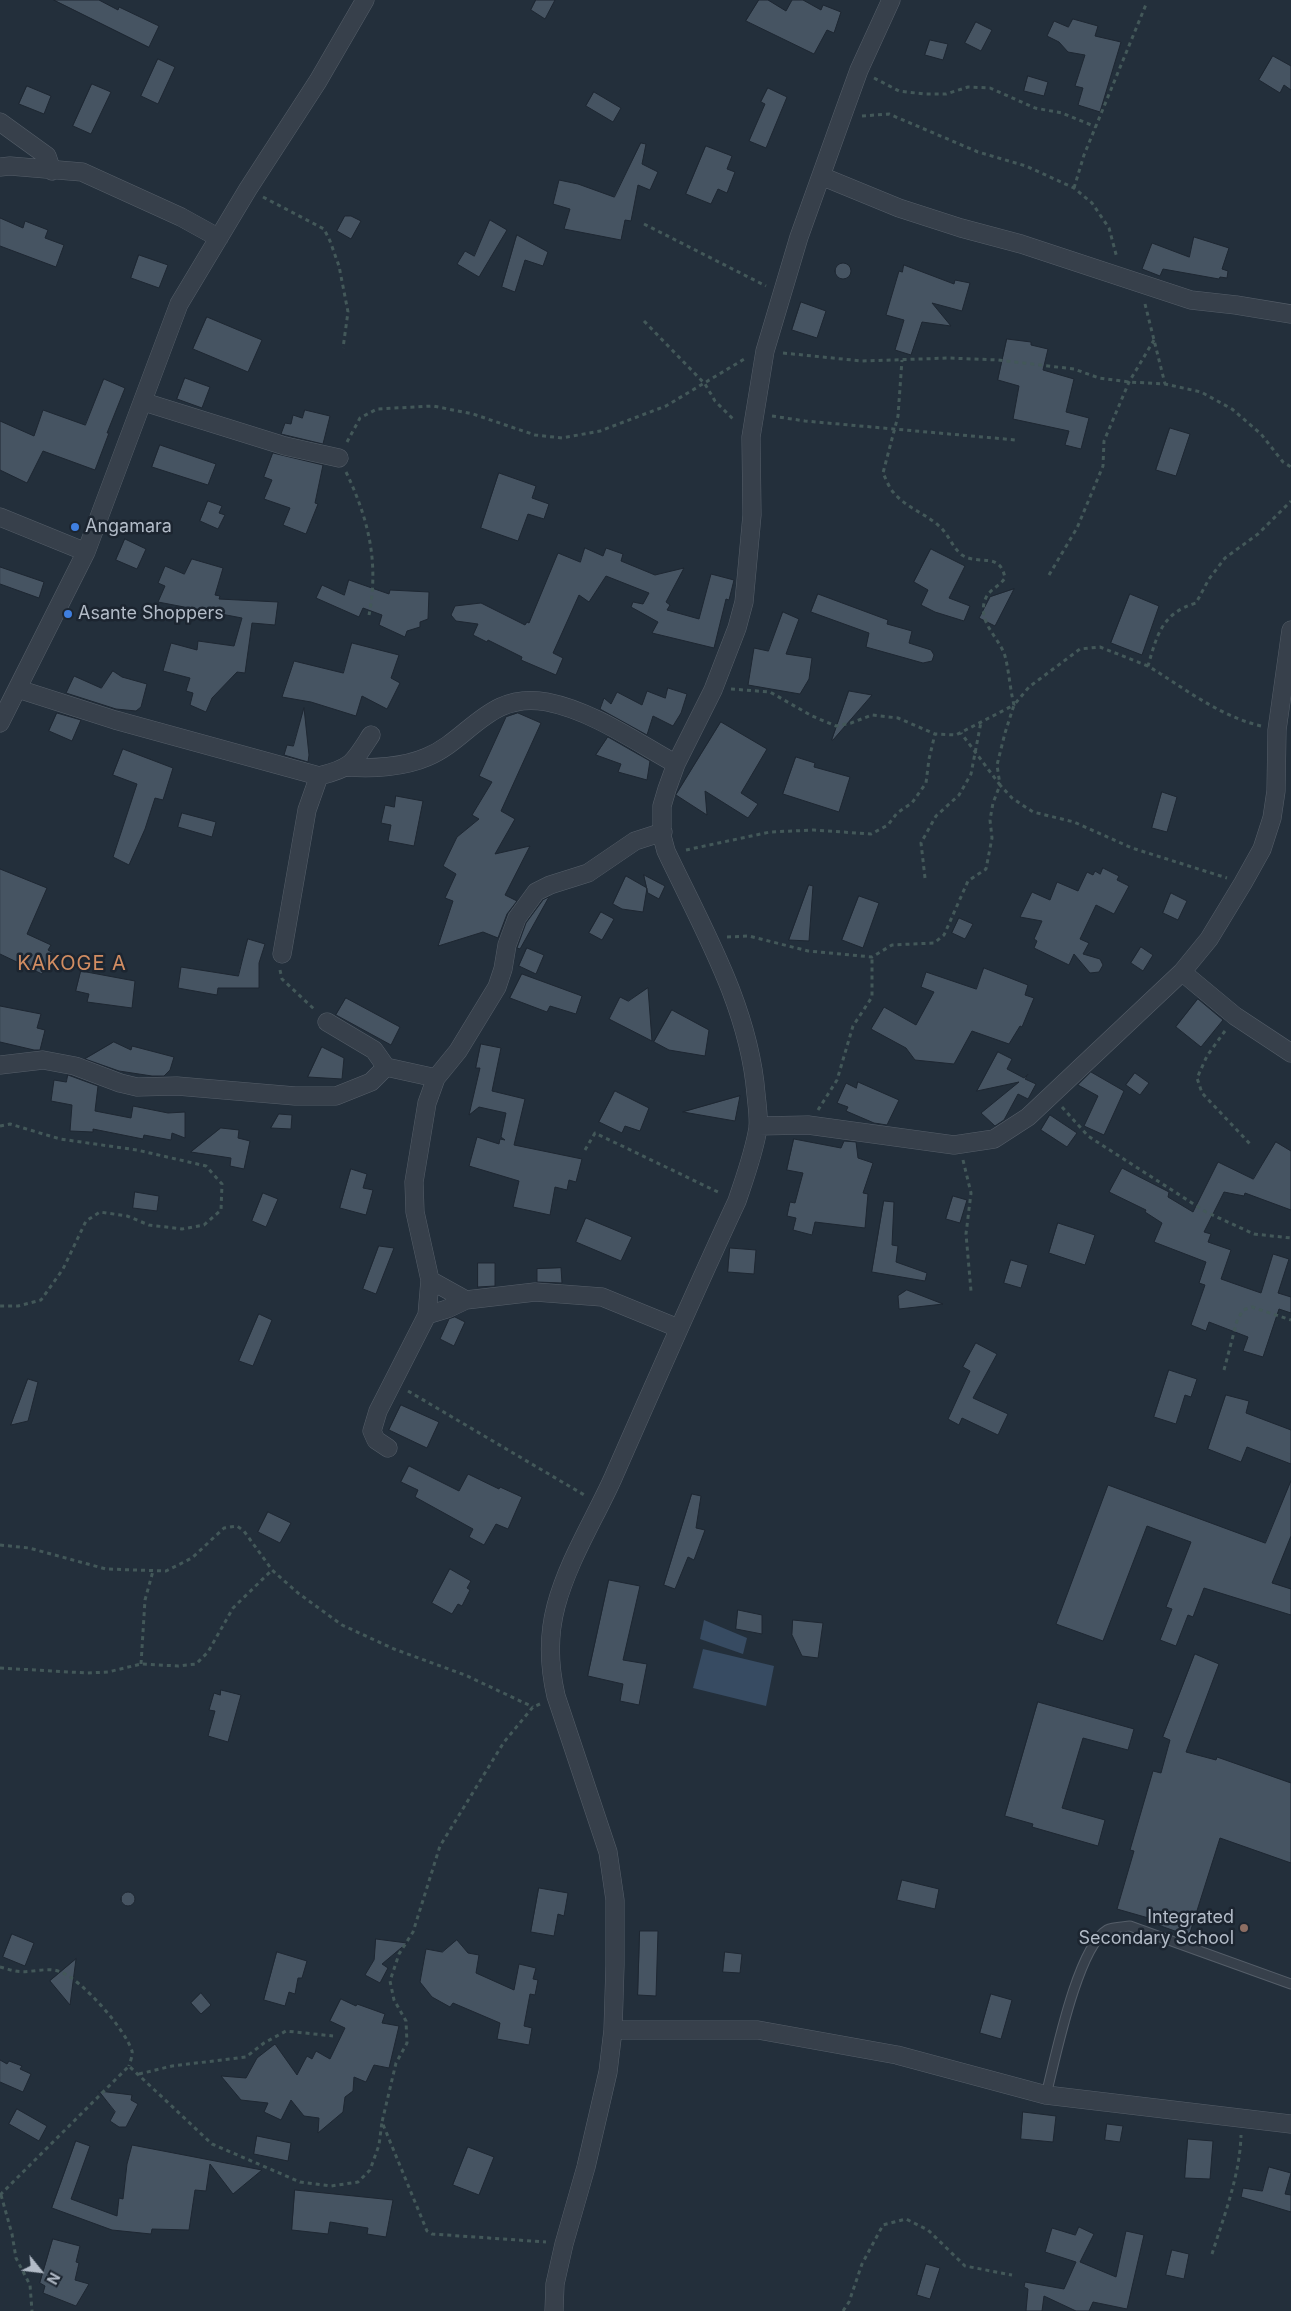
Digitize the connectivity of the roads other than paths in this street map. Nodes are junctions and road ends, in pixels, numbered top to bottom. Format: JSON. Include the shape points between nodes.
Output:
{"nodes":[{"id":1,"x":365,"y":0,"type":"edge"},
{"id":2,"x":891,"y":0,"type":"edge"},
{"id":3,"x":0,"y":122,"type":"edge"},
{"id":4,"x":0,"y":167,"type":"edge"},
{"id":5,"x":52,"y":171,"type":"junction"},
{"id":6,"x":821,"y":176,"type":"junction"},
{"id":7,"x":219,"y":238,"type":"junction"},
{"id":8,"x":1291,"y":314,"type":"edge"},
{"id":9,"x":144,"y":402,"type":"junction"},
{"id":10,"x":339,"y":458,"type":"road end"},
{"id":11,"x":0,"y":516,"type":"edge"},
{"id":12,"x":86,"y":552,"type":"junction"},
{"id":13,"x":1291,"y":630,"type":"edge"},
{"id":14,"x":18,"y":689,"type":"junction"},
{"id":15,"x":0,"y":723,"type":"edge"},
{"id":16,"x":371,"y":735,"type":"dead end"},
{"id":17,"x":676,"y":764,"type":"junction"},
{"id":18,"x":348,"y":767,"type":"junction"},
{"id":19,"x":318,"y":776,"type":"junction"},
{"id":20,"x":663,"y":832,"type":"junction"},
{"id":21,"x":282,"y":954,"type":"road end"},
{"id":22,"x":1182,"y":972,"type":"junction"},
{"id":23,"x":327,"y":1022,"type":"road end"},
{"id":24,"x":1291,"y":1053,"type":"edge"},
{"id":25,"x":0,"y":1065,"type":"edge"},
{"id":26,"x":386,"y":1067,"type":"junction"},
{"id":27,"x":436,"y":1078,"type":"junction"},
{"id":28,"x":758,"y":1126,"type":"junction"},
{"id":29,"x":430,"y":1280,"type":"junction"},
{"id":30,"x":466,"y":1300,"type":"junction"},
{"id":31,"x":427,"y":1315,"type":"junction"},
{"id":32,"x":678,"y":1328,"type":"junction"},
{"id":33,"x":388,"y":1448,"type":"dead end"},
{"id":34,"x":1291,"y":1984,"type":"edge"},
{"id":35,"x":613,"y":2030,"type":"junction"},
{"id":36,"x":1046,"y":2095,"type":"junction"},
{"id":37,"x":1291,"y":2124,"type":"edge"},
{"id":38,"x":554,"y":2311,"type":"edge"}],
"edges":[{"from":1,"to":7,"type":"street"},
{"from":2,"to":6,"type":"street","via":[[859,70]]},
{"from":3,"to":5,"type":"street","via":[[47,156]]},
{"from":4,"to":5,"type":"street"},
{"from":5,"to":7,"type":"street","via":[[82,172]]},
{"from":6,"to":8,"type":"street","via":[[899,208],[1191,300]]},
{"from":6,"to":17,"type":"street","via":[[766,348],[754,413],[751,437],[752,515],[744,602],[713,690]]},
{"from":7,"to":9,"type":"street","via":[[179,304]]},
{"from":9,"to":10,"type":"street","via":[[285,446]]},
{"from":9,"to":12,"type":"street"},
{"from":11,"to":12,"type":"street"},
{"from":12,"to":14,"type":"street"},
{"from":13,"to":22,"type":"street","via":[[1277,730],[1272,818],[1262,849],[1244,883],[1209,939]]},
{"from":14,"to":15,"type":"street"},
{"from":14,"to":19,"type":"street","via":[[115,720]]},
{"from":16,"to":18,"type":"street","via":[[354,763]]},
{"from":17,"to":18,"type":"street","via":[[575,711],[546,702],[519,701],[493,710],[428,757],[408,763]]},
{"from":17,"to":20,"type":"street","via":[[662,806]]},
{"from":18,"to":19,"type":"street"},
{"from":19,"to":21,"type":"street","via":[[307,810]]},
{"from":20,"to":27,"type":"street","via":[[635,841],[588,873],[550,885],[529,899],[510,936],[497,987],[458,1051]]},
{"from":20,"to":28,"type":"street","via":[[666,851],[732,991],[748,1040],[755,1076]]},
{"from":22,"to":24,"type":"street","via":[[1235,1016]]},
{"from":22,"to":28,"type":"street","via":[[1028,1117],[994,1139],[954,1145],[808,1125]]},
{"from":23,"to":26,"type":"street","via":[[374,1050]]},
{"from":25,"to":26,"type":"street","via":[[43,1060],[76,1066],[137,1087],[177,1086],[295,1096],[336,1096],[371,1082]]},
{"from":26,"to":27,"type":"street"},
{"from":27,"to":29,"type":"street","via":[[427,1103],[414,1182],[415,1212]]},
{"from":28,"to":32,"type":"street","via":[[752,1158],[737,1201]]},
{"from":29,"to":30,"type":"street"},
{"from":29,"to":31,"type":"street"},
{"from":30,"to":31,"type":"street"},
{"from":30,"to":32,"type":"street","via":[[535,1292],[602,1297]]},
{"from":31,"to":33,"type":"street","via":[[378,1411],[372,1431],[376,1440]]},
{"from":32,"to":35,"type":"street","via":[[568,1574],[550,1634],[556,1696],[608,1852],[615,1900]]},
{"from":34,"to":36,"type":"lane","via":[[1130,1926],[1108,1930],[1087,1956],[1065,2018]]},
{"from":35,"to":36,"type":"street","via":[[758,2030],[897,2055]]},
{"from":35,"to":38,"type":"street","via":[[608,2072],[555,2284]]},
{"from":36,"to":37,"type":"street"}]}
